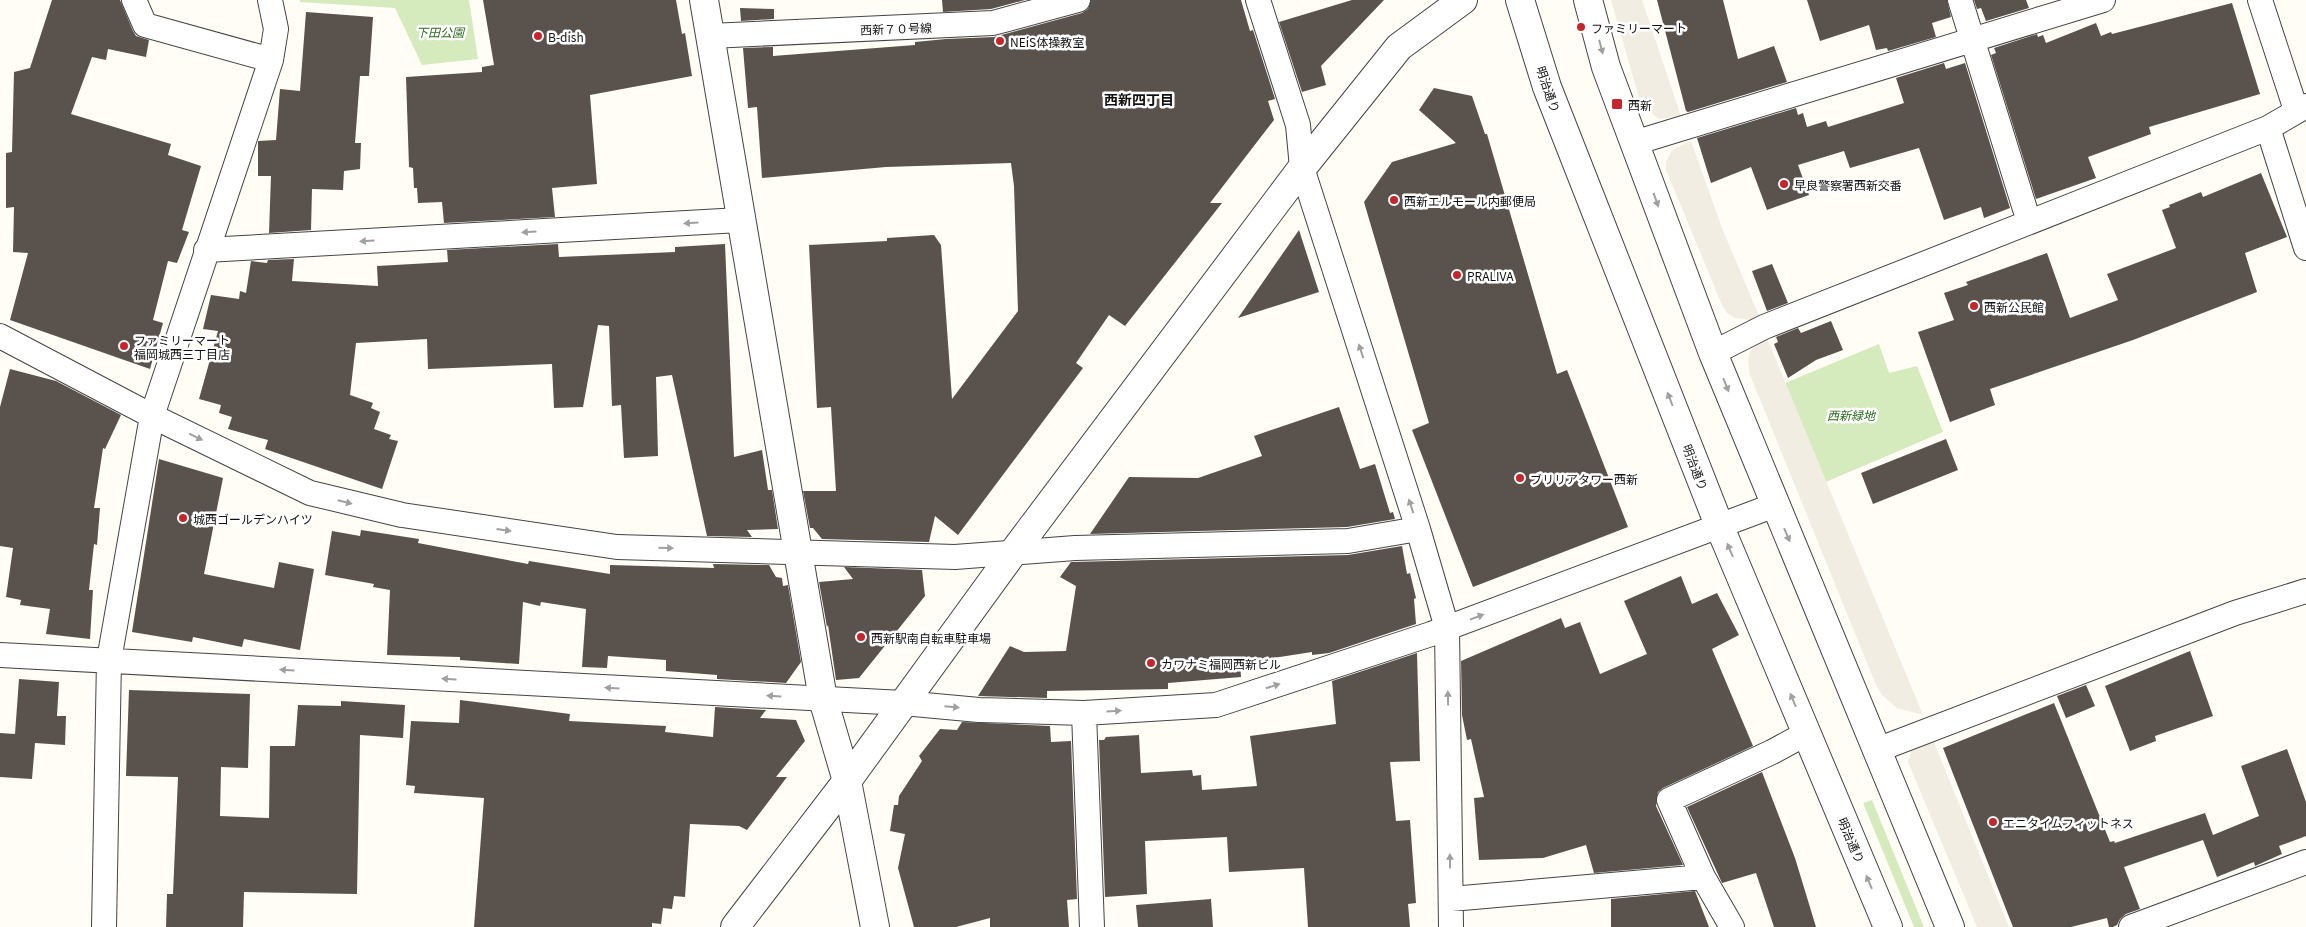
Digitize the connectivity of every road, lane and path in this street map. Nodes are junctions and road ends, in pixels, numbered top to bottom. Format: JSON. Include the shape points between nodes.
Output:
{"nodes":[{"id":1,"x":134,"y":0,"type":"edge"},
{"id":2,"x":270,"y":0,"type":"edge"},
{"id":3,"x":704,"y":0,"type":"edge"},
{"id":4,"x":1078,"y":0,"type":"edge"},
{"id":5,"x":1258,"y":0,"type":"edge"},
{"id":6,"x":1463,"y":0,"type":"edge"},
{"id":7,"x":1520,"y":0,"type":"edge"},
{"id":8,"x":1588,"y":0,"type":"edge"},
{"id":9,"x":1960,"y":0,"type":"edge"},
{"id":10,"x":2103,"y":0,"type":"edge"},
{"id":11,"x":2260,"y":0,"type":"edge"},
{"id":12,"x":710,"y":36,"type":"junction"},
{"id":13,"x":1973,"y":40,"type":"junction"},
{"id":14,"x":271,"y":60,"type":"junction"},
{"id":15,"x":2301,"y":108,"type":"edge"},
{"id":16,"x":2268,"y":128,"type":"junction"},
{"id":17,"x":1634,"y":144,"type":"junction"},
{"id":18,"x":1302,"y":168,"type":"junction"},
{"id":19,"x":740,"y":220,"type":"junction"},
{"id":20,"x":2029,"y":222,"type":"junction"},
{"id":21,"x":2306,"y":248,"type":"edge"},
{"id":22,"x":206,"y":250,"type":"junction"},
{"id":23,"x":0,"y":336,"type":"edge"},
{"id":24,"x":1713,"y":353,"type":"junction"},
{"id":25,"x":152,"y":416,"type":"junction"},
{"id":26,"x":1775,"y":505,"type":"junction"},
{"id":27,"x":1719,"y":526,"type":"junction"},
{"id":28,"x":1418,"y":530,"type":"junction"},
{"id":29,"x":798,"y":551,"type":"junction"},
{"id":30,"x":1012,"y":554,"type":"junction"},
{"id":31,"x":2306,"y":591,"type":"edge"},
{"id":32,"x":1446,"y":628,"type":"junction"},
{"id":33,"x":0,"y":655,"type":"edge"},
{"id":34,"x":109,"y":660,"type":"junction"},
{"id":35,"x":823,"y":699,"type":"junction"},
{"id":36,"x":903,"y":703,"type":"junction"},
{"id":37,"x":1084,"y":713,"type":"junction"},
{"id":38,"x":1807,"y":733,"type":"junction"},
{"id":39,"x":1877,"y":750,"type":"junction"},
{"id":40,"x":847,"y":781,"type":"junction"},
{"id":41,"x":2306,"y":862,"type":"edge"},
{"id":42,"x":1703,"y":877,"type":"junction"},
{"id":43,"x":1451,"y":899,"type":"junction"},
{"id":44,"x":104,"y":927,"type":"edge"},
{"id":45,"x":735,"y":927,"type":"edge"},
{"id":46,"x":875,"y":927,"type":"edge"},
{"id":47,"x":1092,"y":927,"type":"edge"},
{"id":48,"x":1451,"y":927,"type":"edge"},
{"id":49,"x":1732,"y":927,"type":"edge"},
{"id":50,"x":1888,"y":927,"type":"edge"},
{"id":51,"x":1950,"y":927,"type":"edge"},
{"id":52,"x":2131,"y":927,"type":"edge"}],
"edges":[{"from":1,"to":14,"type":"street","via":[[145,25]]},
{"from":2,"to":14,"type":"street","via":[[276,29]]},
{"from":3,"to":12,"type":"street"},
{"from":4,"to":12,"type":"street","name":"西新７０号線","via":[[993,24]]},
{"from":5,"to":18,"type":"street","via":[[1298,125]]},
{"from":6,"to":18,"type":"street","via":[[1399,47]]},
{"from":27,"to":7,"type":"street","name":"明治通り","one_way":true,"via":[[1547,87]]},
{"from":8,"to":17,"type":"street","one_way":true,"via":[[1606,67]]},
{"from":9,"to":13,"type":"street"},
{"from":10,"to":13,"type":"street"},
{"from":11,"to":15,"type":"street"},
{"from":12,"to":19,"type":"street"},
{"from":13,"to":17,"type":"street"},
{"from":13,"to":20,"type":"street"},
{"from":14,"to":22,"type":"street"},
{"from":15,"to":16,"type":"street"},
{"from":16,"to":20,"type":"street"},
{"from":16,"to":21,"type":"street"},
{"from":17,"to":24,"type":"street","one_way":true},
{"from":28,"to":18,"type":"street","one_way":true},
{"from":18,"to":30,"type":"street"},
{"from":19,"to":22,"type":"street","one_way":true},
{"from":19,"to":29,"type":"street"},
{"from":20,"to":24,"type":"street","via":[[1764,327]]},
{"from":22,"to":25,"type":"street"},
{"from":23,"to":25,"type":"street"},
{"from":24,"to":26,"type":"street","one_way":true},
{"from":25,"to":29,"type":"street","one_way":true,"via":[[310,493],[402,515],[617,547]]},
{"from":25,"to":34,"type":"street"},
{"from":26,"to":27,"type":"street"},
{"from":26,"to":39,"type":"street","one_way":true},
{"from":32,"to":27,"type":"street","one_way":true},
{"from":38,"to":27,"type":"street","name":"明治通り","one_way":true},
{"from":28,"to":30,"type":"street","via":[[1348,541],[1075,548]]},
{"from":28,"to":32,"type":"street"},
{"from":29,"to":30,"type":"street","via":[[955,557]]},
{"from":29,"to":35,"type":"street"},
{"from":30,"to":36,"type":"street"},
{"from":31,"to":39,"type":"street","via":[[2235,614]]},
{"from":37,"to":32,"type":"street","one_way":true,"via":[[1216,705]]},
{"from":43,"to":32,"type":"street","one_way":true},
{"from":33,"to":34,"type":"street"},
{"from":35,"to":34,"type":"street","one_way":true},
{"from":34,"to":44,"type":"street"},
{"from":35,"to":36,"type":"street"},
{"from":35,"to":40,"type":"street"},
{"from":36,"to":37,"type":"street","one_way":true,"via":[[979,710]]},
{"from":36,"to":40,"type":"street"},
{"from":37,"to":47,"type":"street"},
{"from":38,"to":42,"type":"street","via":[[1669,800]]},
{"from":50,"to":38,"type":"street","name":"明治通り","one_way":true},
{"from":39,"to":51,"type":"street"},
{"from":40,"to":45,"type":"street"},
{"from":40,"to":46,"type":"street"},
{"from":41,"to":52,"type":"street"},
{"from":42,"to":43,"type":"street"},
{"from":42,"to":49,"type":"street"},
{"from":43,"to":48,"type":"street"}]}
